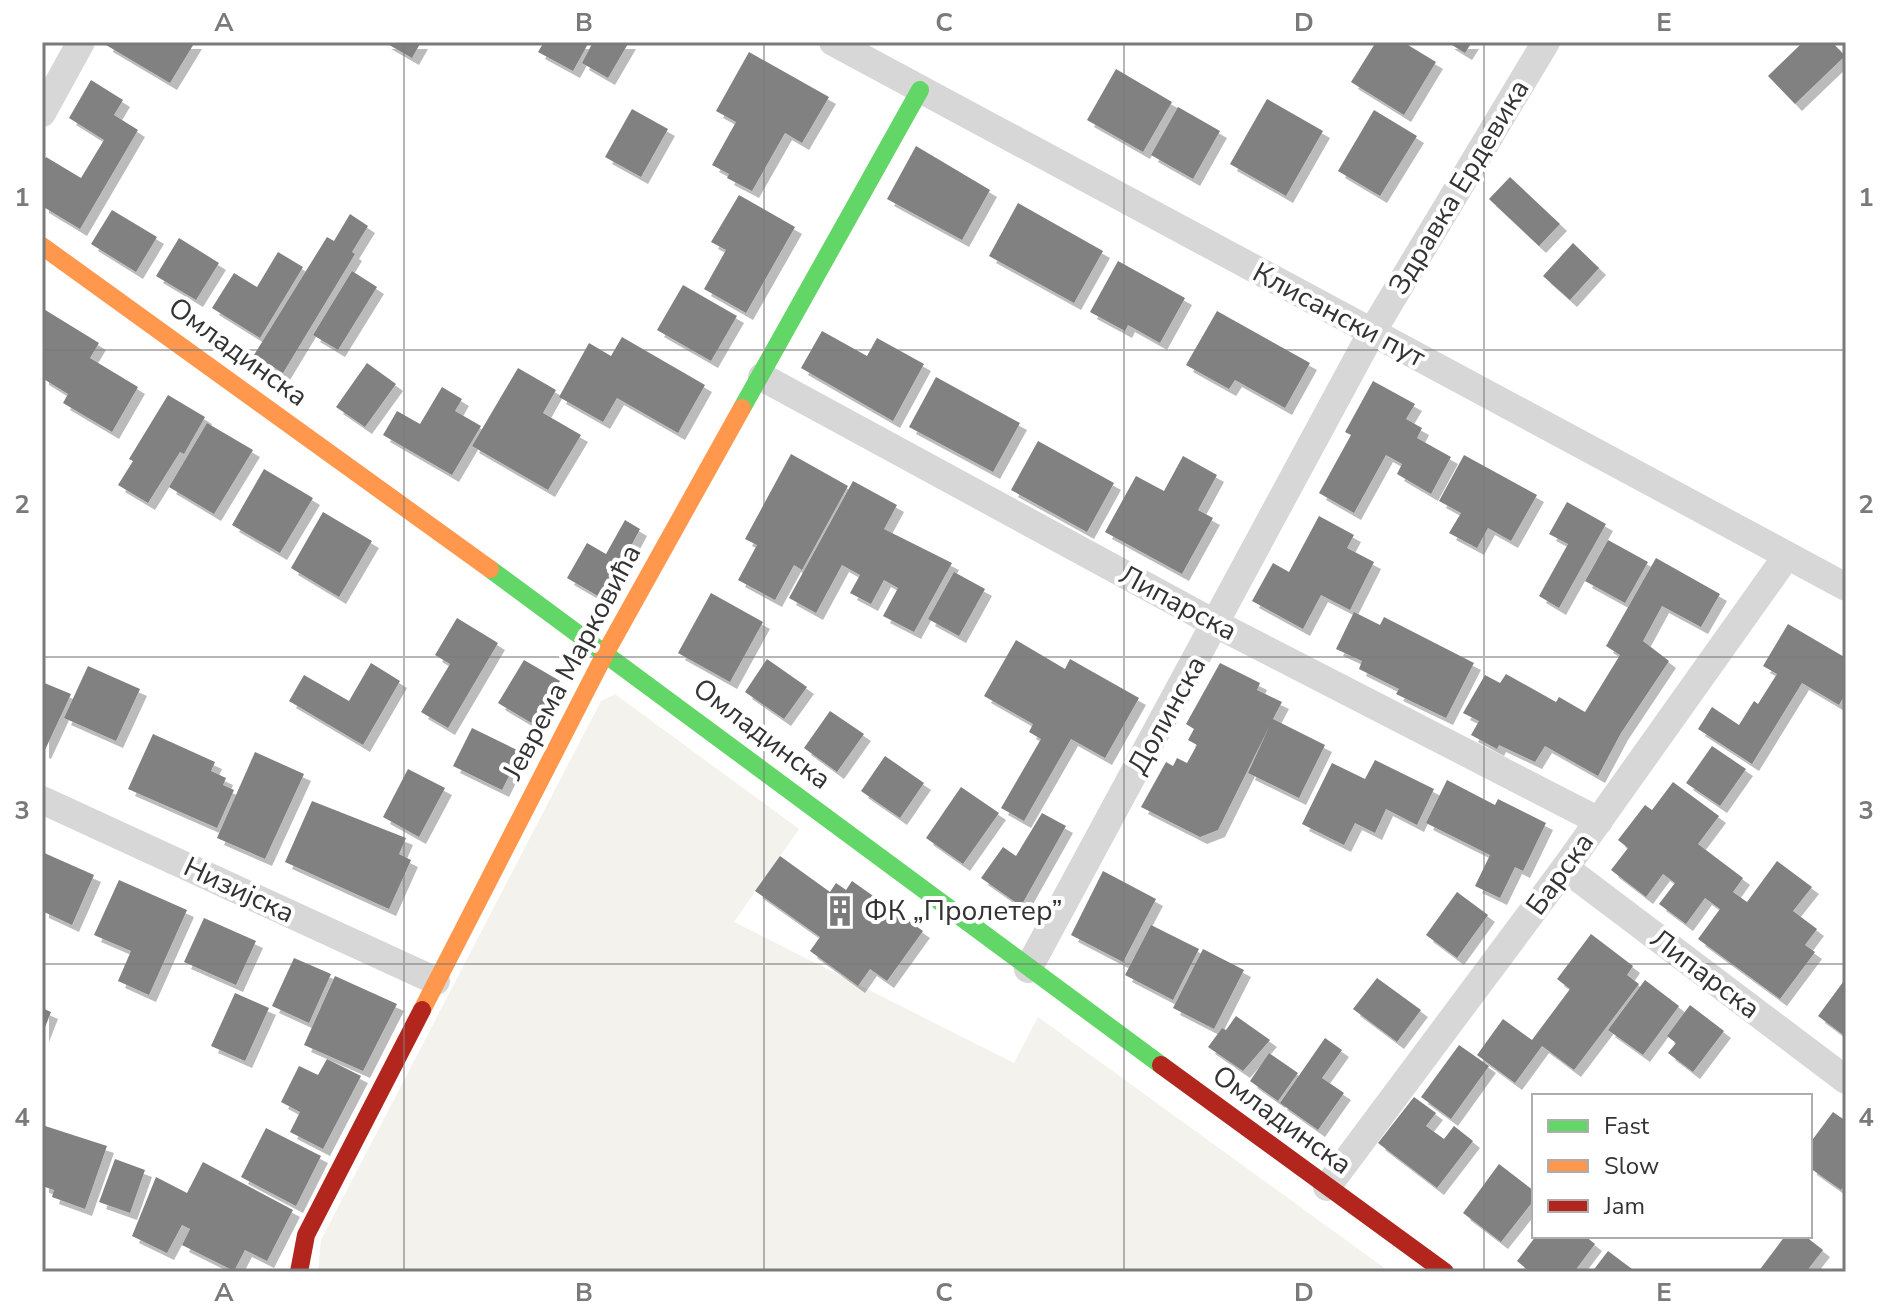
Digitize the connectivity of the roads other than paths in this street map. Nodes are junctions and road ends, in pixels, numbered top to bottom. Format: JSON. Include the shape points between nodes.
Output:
{"nodes":[{"id":1,"x":81,"y":42,"type":"edge"},
{"id":2,"x":833,"y":42,"type":"edge"},
{"id":3,"x":1546,"y":42,"type":"edge"},
{"id":4,"x":920,"y":90,"type":"junction"},
{"id":5,"x":42,"y":113,"type":"edge"},
{"id":6,"x":42,"y":246,"type":"edge"},
{"id":7,"x":1372,"y":332,"type":"junction"},
{"id":8,"x":762,"y":377,"type":"junction"},
{"id":9,"x":1786,"y":557,"type":"junction"},
{"id":10,"x":1846,"y":587,"type":"edge"},
{"id":11,"x":1216,"y":624,"type":"junction"},
{"id":12,"x":606,"y":652,"type":"junction"},
{"id":13,"x":42,"y":800,"type":"edge"},
{"id":14,"x":1599,"y":821,"type":"junction"},
{"id":15,"x":1565,"y":868,"type":"junction"},
{"id":16,"x":1028,"y":969,"type":"junction"},
{"id":17,"x":436,"y":981,"type":"junction"},
{"id":18,"x":1846,"y":1080,"type":"edge"},
{"id":19,"x":1327,"y":1187,"type":"junction"},
{"id":20,"x":299,"y":1272,"type":"edge"},
{"id":21,"x":1445,"y":1272,"type":"edge"}],
"edges":[{"from":1,"to":5,"type":"street"},
{"from":2,"to":4,"type":"street","name":"Клисански пут"},
{"from":3,"to":7,"type":"street","name":"Здравка Ердевика"},
{"from":4,"to":7,"type":"street","name":"Клисански пут"},
{"from":4,"to":8,"type":"street","name":"Јеврема Марковића"},
{"from":6,"to":12,"type":"street","name":"Омладинска"},
{"from":7,"to":9,"type":"street","name":"Клисански пут"},
{"from":7,"to":11,"type":"street","name":"Долинска"},
{"from":8,"to":11,"type":"street","name":"Липарска"},
{"from":8,"to":12,"type":"street","name":"Јеврема Марковића"},
{"from":9,"to":10,"type":"street","name":"Клисански пут"},
{"from":9,"to":14,"type":"street","name":"Барска"},
{"from":11,"to":14,"type":"street","name":"Липарска"},
{"from":11,"to":16,"type":"street","name":"Долинска"},
{"from":12,"to":16,"type":"street","name":"Омладинска"},
{"from":12,"to":17,"type":"street","name":"Јеврема Марковића"},
{"from":13,"to":17,"type":"street","name":"Низијска"},
{"from":14,"to":15,"type":"street","name":"Барска"},
{"from":15,"to":18,"type":"street","name":"Липарска"},
{"from":15,"to":19,"type":"street","name":"Барска"},
{"from":16,"to":19,"type":"street","name":"Омладинска"},
{"from":17,"to":20,"type":"street","name":"Јеврема Марковића","via":[[306,1235]]},
{"from":19,"to":21,"type":"street","name":"Омладинска"}]}
